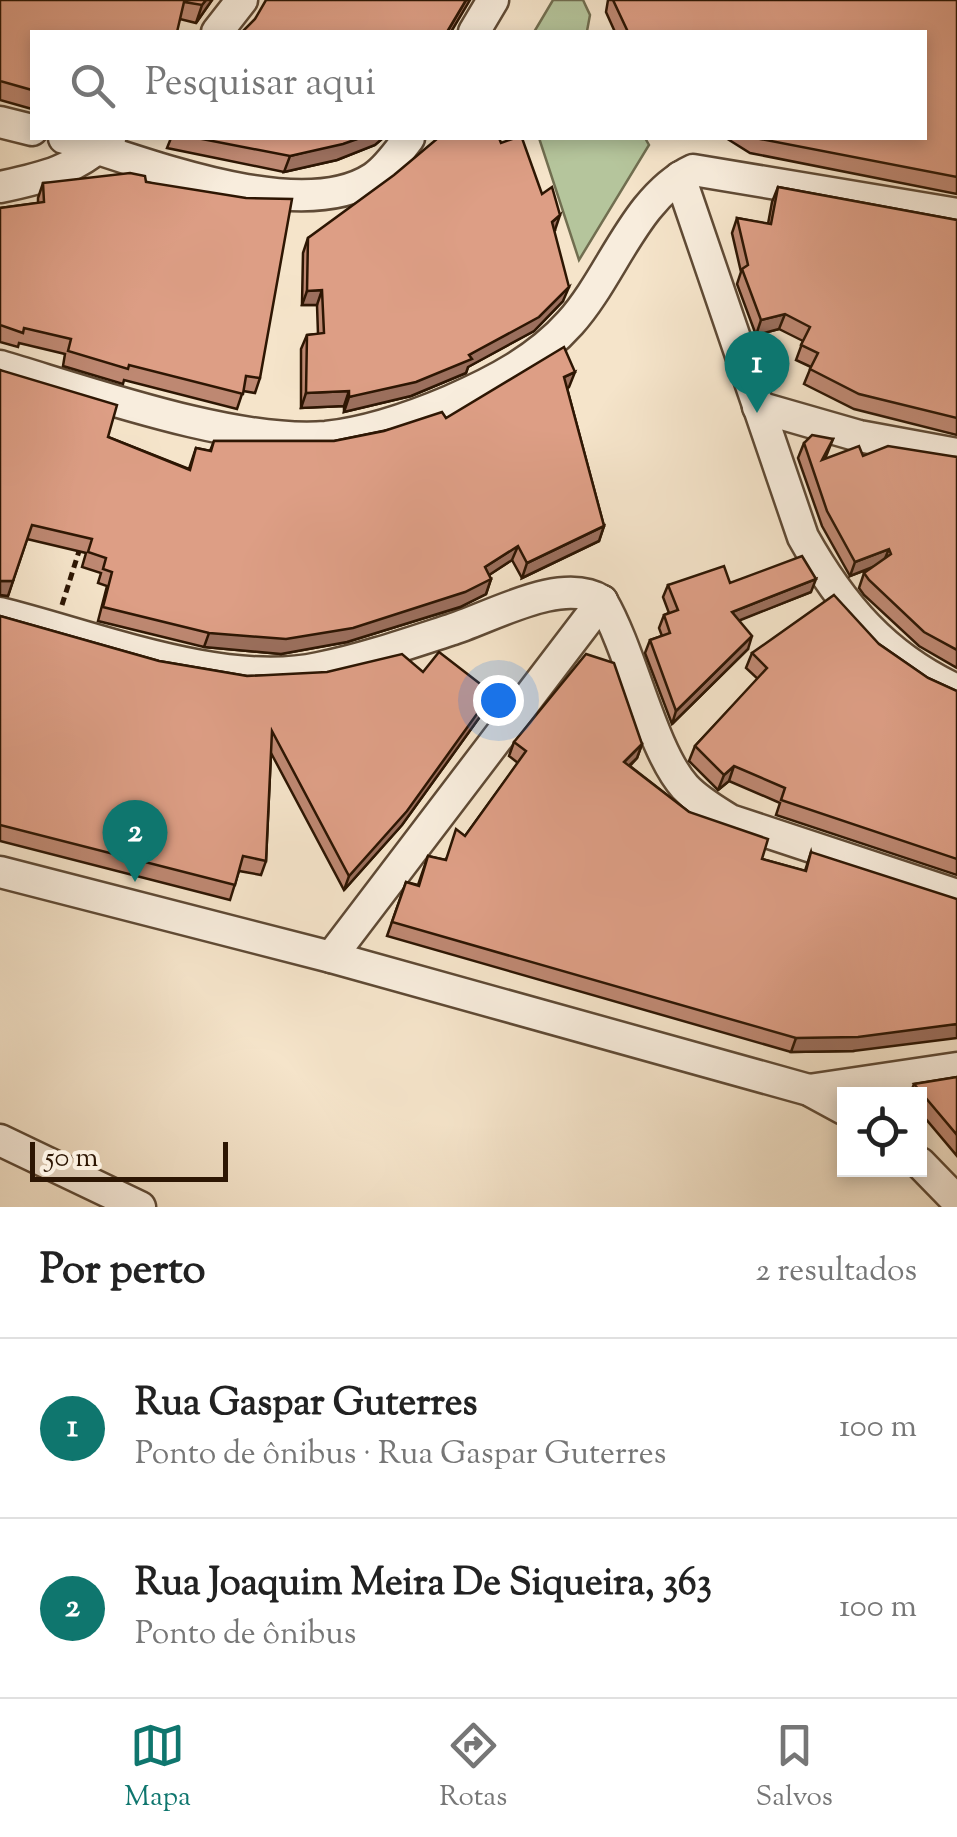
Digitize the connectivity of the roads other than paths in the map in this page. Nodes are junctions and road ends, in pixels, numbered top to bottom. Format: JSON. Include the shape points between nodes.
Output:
{"nodes":[{"id":1,"x":242,"y":0,"type":"edge"},
{"id":2,"x":493,"y":0,"type":"edge"},
{"id":3,"x":218,"y":30,"type":"edge"},
{"id":4,"x":475,"y":30,"type":"edge"},
{"id":5,"x":0,"y":122,"type":"edge"},
{"id":6,"x":30,"y":130,"type":"edge"},
{"id":7,"x":81,"y":140,"type":"edge"},
{"id":8,"x":407,"y":140,"type":"edge"},
{"id":9,"x":106,"y":143,"type":"edge"},
{"id":10,"x":680,"y":176,"type":"junction"},
{"id":11,"x":0,"y":186,"type":"edge"},
{"id":12,"x":957,"y":214,"type":"edge"},
{"id":13,"x":0,"y":366,"type":"edge"},
{"id":14,"x":758,"y":407,"type":"junction"},
{"id":15,"x":957,"y":454,"type":"edge"},
{"id":16,"x":602,"y":601,"type":"junction"},
{"id":17,"x":0,"y":613,"type":"edge"},
{"id":18,"x":957,"y":690,"type":"edge"},
{"id":19,"x":0,"y":872,"type":"edge"},
{"id":20,"x":957,"y":895,"type":"edge"},
{"id":21,"x":331,"y":956,"type":"junction"},
{"id":22,"x":957,"y":1068,"type":"edge"},
{"id":23,"x":809,"y":1090,"type":"junction"},
{"id":24,"x":837,"y":1105,"type":"edge"},
{"id":25,"x":0,"y":1140,"type":"edge"},
{"id":26,"x":927,"y":1170,"type":"edge"},
{"id":27,"x":957,"y":1200,"type":"edge"},
{"id":28,"x":140,"y":1207,"type":"edge"}],
"edges":[{"from":1,"to":3,"type":"street"},
{"from":2,"to":4,"type":"street"},
{"from":5,"to":6,"type":"street"},
{"from":7,"to":9,"type":"street"},
{"from":8,"to":9,"type":"street","via":[[373,178],[316,194],[266,192],[196,177]]},
{"from":9,"to":11,"type":"street","via":[[52,176]]},
{"from":10,"to":12,"type":"street","via":[[714,171]]},
{"from":10,"to":13,"type":"street","via":[[659,194],[561,333],[518,367],[386,425],[324,437],[276,437]]},
{"from":10,"to":14,"type":"street"},
{"from":14,"to":15,"type":"street","via":[[859,436]]},
{"from":14,"to":18,"type":"street","via":[[783,488],[827,580],[858,622],[896,655]]},
{"from":16,"to":17,"type":"street","via":[[582,594],[531,599],[316,669],[259,674]]},
{"from":16,"to":20,"type":"street","via":[[668,762],[698,800],[730,820]]},
{"from":16,"to":21,"type":"street"},
{"from":19,"to":21,"type":"street"},
{"from":21,"to":23,"type":"street"},
{"from":22,"to":23,"type":"street"},
{"from":23,"to":24,"type":"street"},
{"from":25,"to":28,"type":"street"},
{"from":26,"to":27,"type":"street"}]}
